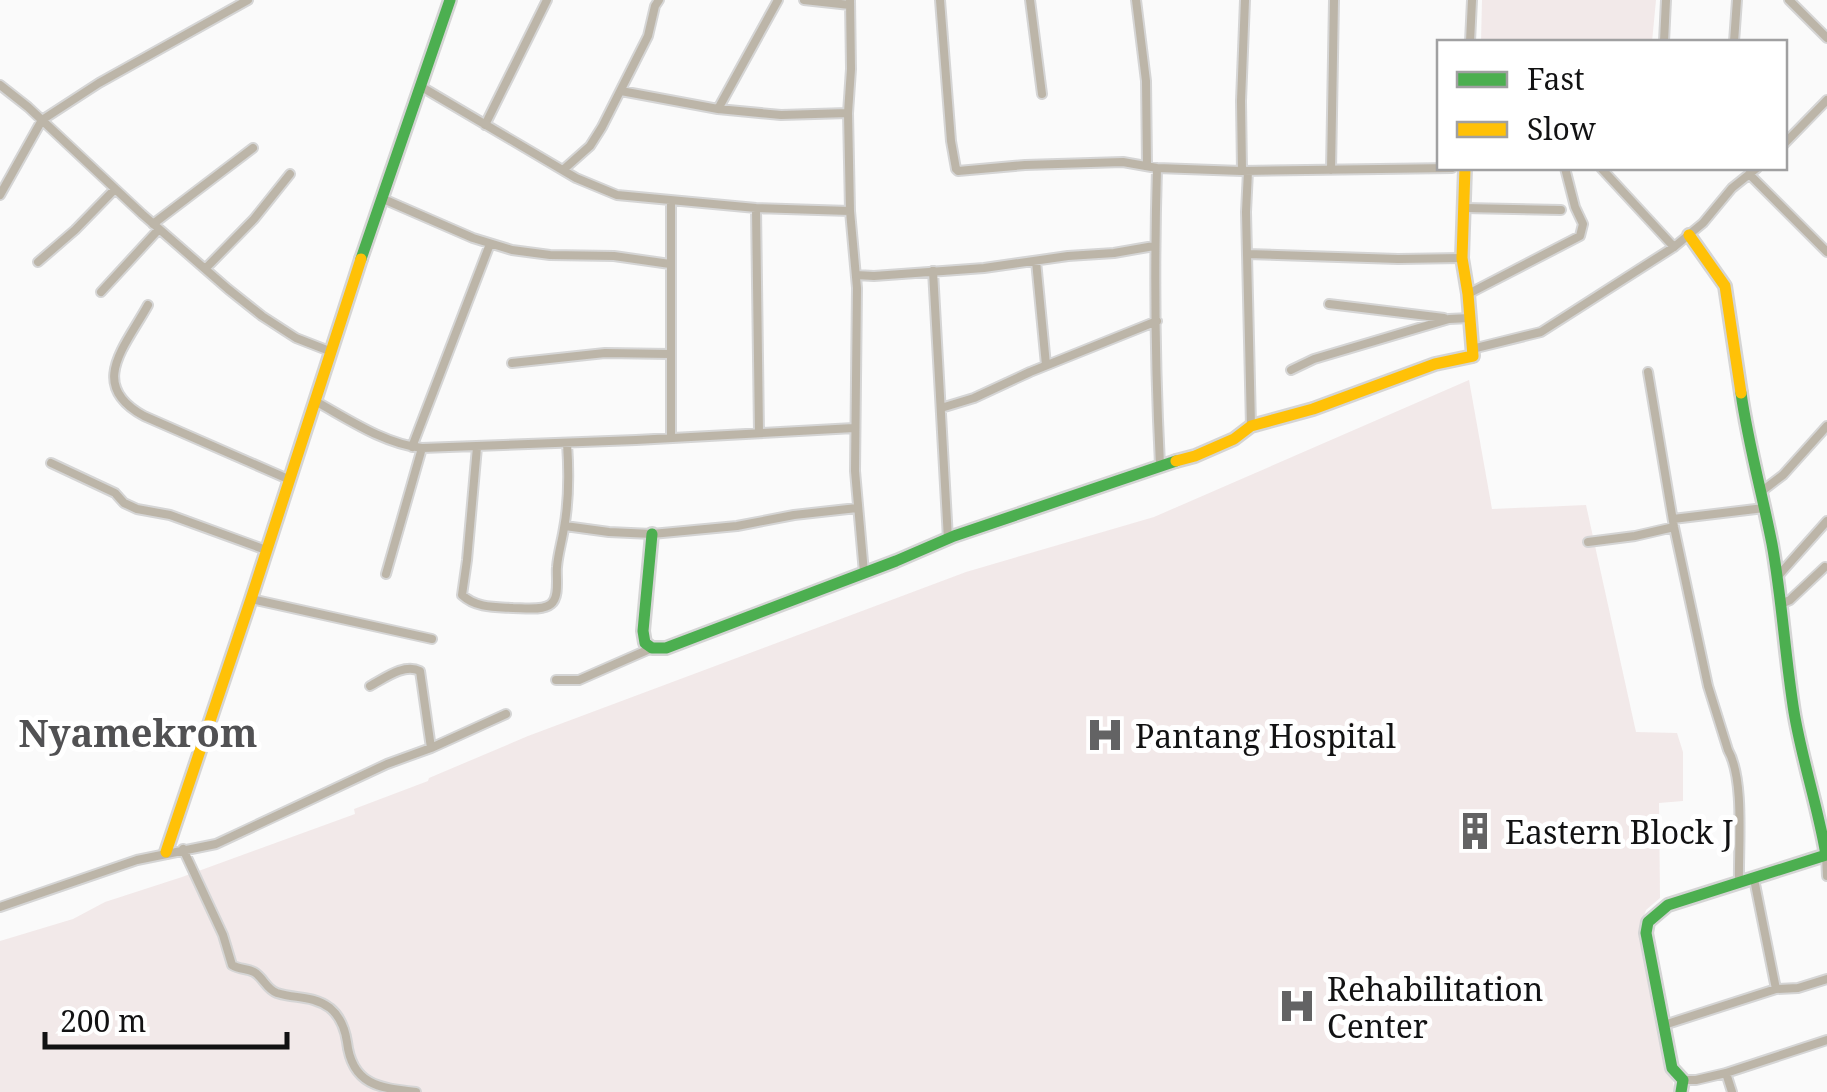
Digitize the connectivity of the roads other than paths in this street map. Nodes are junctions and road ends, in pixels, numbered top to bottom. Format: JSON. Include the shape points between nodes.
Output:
{"nodes":[{"id":1,"x":248,"y":0,"type":"edge"},
{"id":2,"x":450,"y":0,"type":"edge"},
{"id":3,"x":547,"y":0,"type":"edge"},
{"id":4,"x":659,"y":0,"type":"edge"},
{"id":5,"x":778,"y":0,"type":"edge"},
{"id":6,"x":804,"y":0,"type":"edge"},
{"id":7,"x":940,"y":0,"type":"edge"},
{"id":8,"x":1030,"y":0,"type":"edge"},
{"id":9,"x":1136,"y":0,"type":"edge"},
{"id":10,"x":1245,"y":0,"type":"edge"},
{"id":11,"x":1334,"y":0,"type":"edge"},
{"id":12,"x":1472,"y":0,"type":"edge"},
{"id":13,"x":1666,"y":0,"type":"edge"},
{"id":14,"x":1737,"y":0,"type":"edge"},
{"id":15,"x":1792,"y":1,"type":"edge"},
{"id":16,"x":850,"y":2,"type":"edge"},
{"id":17,"x":1827,"y":38,"type":"edge"},
{"id":18,"x":1470,"y":40,"type":"edge"},
{"id":19,"x":1664,"y":40,"type":"edge"},
{"id":20,"x":1734,"y":40,"type":"edge"},
{"id":21,"x":0,"y":85,"type":"edge"},
{"id":22,"x":420,"y":86,"type":"junction"},
{"id":23,"x":622,"y":91,"type":"junction"},
{"id":24,"x":1042,"y":94,"type":"dead end"},
{"id":25,"x":1827,"y":100,"type":"edge"},
{"id":26,"x":718,"y":109,"type":"junction"},
{"id":27,"x":848,"y":112,"type":"junction"},
{"id":28,"x":42,"y":120,"type":"junction"},
{"id":29,"x":484,"y":125,"type":"junction"},
{"id":30,"x":1787,"y":141,"type":"edge"},
{"id":31,"x":252,"y":148,"type":"dead end"},
{"id":32,"x":1152,"y":167,"type":"junction"},
{"id":33,"x":1437,"y":168,"type":"edge"},
{"id":34,"x":562,"y":170,"type":"junction"},
{"id":35,"x":1331,"y":170,"type":"junction"},
{"id":36,"x":1465,"y":170,"type":"edge"},
{"id":37,"x":1566,"y":170,"type":"edge"},
{"id":38,"x":1603,"y":170,"type":"edge"},
{"id":39,"x":1754,"y":170,"type":"edge"},
{"id":40,"x":1245,"y":171,"type":"junction"},
{"id":41,"x":290,"y":174,"type":"dead end"},
{"id":42,"x":1749,"y":174,"type":"junction"},
{"id":43,"x":115,"y":189,"type":"junction"},
{"id":44,"x":0,"y":194,"type":"edge"},
{"id":45,"x":381,"y":198,"type":"junction"},
{"id":46,"x":671,"y":201,"type":"junction"},
{"id":47,"x":756,"y":208,"type":"junction"},
{"id":48,"x":1464,"y":208,"type":"junction"},
{"id":49,"x":1561,"y":210,"type":"dead end"},
{"id":50,"x":850,"y":212,"type":"junction"},
{"id":51,"x":156,"y":226,"type":"junction"},
{"id":52,"x":1689,"y":235,"type":"junction"},
{"id":53,"x":490,"y":244,"type":"junction"},
{"id":54,"x":1154,"y":246,"type":"junction"},
{"id":55,"x":1674,"y":247,"type":"junction"},
{"id":56,"x":1827,"y":252,"type":"edge"},
{"id":57,"x":1247,"y":254,"type":"junction"},
{"id":58,"x":1462,"y":258,"type":"junction"},
{"id":59,"x":1036,"y":261,"type":"junction"},
{"id":60,"x":38,"y":262,"type":"dead end"},
{"id":61,"x":670,"y":264,"type":"junction"},
{"id":62,"x":206,"y":268,"type":"junction"},
{"id":63,"x":932,"y":271,"type":"junction"},
{"id":64,"x":856,"y":275,"type":"junction"},
{"id":65,"x":101,"y":292,"type":"dead end"},
{"id":66,"x":1468,"y":294,"type":"junction"},
{"id":67,"x":1329,"y":304,"type":"dead end"},
{"id":68,"x":148,"y":306,"type":"dead end"},
{"id":69,"x":1449,"y":318,"type":"junction"},
{"id":70,"x":1470,"y":318,"type":"junction"},
{"id":71,"x":1156,"y":321,"type":"junction"},
{"id":72,"x":1472,"y":349,"type":"junction"},
{"id":73,"x":332,"y":352,"type":"junction"},
{"id":74,"x":670,"y":354,"type":"junction"},
{"id":75,"x":512,"y":364,"type":"dead end"},
{"id":76,"x":1046,"y":366,"type":"junction"},
{"id":77,"x":1291,"y":370,"type":"dead end"},
{"id":78,"x":1648,"y":372,"type":"dead end"},
{"id":79,"x":315,"y":401,"type":"junction"},
{"id":80,"x":941,"y":408,"type":"junction"},
{"id":81,"x":1251,"y":426,"type":"junction"},
{"id":82,"x":1827,"y":426,"type":"edge"},
{"id":83,"x":854,"y":428,"type":"junction"},
{"id":84,"x":759,"y":434,"type":"junction"},
{"id":85,"x":671,"y":438,"type":"junction"},
{"id":86,"x":567,"y":443,"type":"junction"},
{"id":87,"x":477,"y":447,"type":"junction"},
{"id":88,"x":417,"y":448,"type":"junction"},
{"id":89,"x":51,"y":463,"type":"dead end"},
{"id":90,"x":1160,"y":465,"type":"junction"},
{"id":91,"x":288,"y":479,"type":"junction"},
{"id":92,"x":1762,"y":491,"type":"junction"},
{"id":93,"x":857,"y":508,"type":"junction"},
{"id":94,"x":1764,"y":508,"type":"junction"},
{"id":95,"x":1827,"y":521,"type":"edge"},
{"id":96,"x":1673,"y":523,"type":"junction"},
{"id":97,"x":564,"y":526,"type":"junction"},
{"id":98,"x":652,"y":534,"type":"junction"},
{"id":99,"x":948,"y":539,"type":"junction"},
{"id":100,"x":1588,"y":542,"type":"dead end"},
{"id":101,"x":266,"y":550,"type":"junction"},
{"id":102,"x":1824,"y":567,"type":"edge"},
{"id":103,"x":864,"y":573,"type":"junction"},
{"id":104,"x":386,"y":574,"type":"dead end"},
{"id":105,"x":1778,"y":576,"type":"junction"},
{"id":106,"x":251,"y":599,"type":"junction"},
{"id":107,"x":1781,"y":604,"type":"junction"},
{"id":108,"x":432,"y":639,"type":"dead end"},
{"id":109,"x":652,"y":648,"type":"junction"},
{"id":110,"x":556,"y":680,"type":"dead end"},
{"id":111,"x":370,"y":686,"type":"dead end"},
{"id":112,"x":506,"y":714,"type":"dead end"},
{"id":113,"x":431,"y":748,"type":"junction"},
{"id":114,"x":183,"y":849,"type":"junction"},
{"id":115,"x":166,"y":852,"type":"junction"},
{"id":116,"x":1826,"y":854,"type":"edge"},
{"id":117,"x":1827,"y":876,"type":"edge"},
{"id":118,"x":1754,"y":879,"type":"junction"},
{"id":119,"x":1739,"y":884,"type":"junction"},
{"id":120,"x":0,"y":906,"type":"edge"},
{"id":121,"x":1827,"y":979,"type":"edge"},
{"id":122,"x":1776,"y":989,"type":"junction"},
{"id":123,"x":1664,"y":1025,"type":"junction"},
{"id":124,"x":1827,"y":1040,"type":"edge"},
{"id":125,"x":1726,"y":1073,"type":"junction"},
{"id":126,"x":1682,"y":1086,"type":"edge"},
{"id":127,"x":416,"y":1092,"type":"edge"},
{"id":128,"x":1732,"y":1092,"type":"edge"}],
"edges":[{"from":1,"to":28,"type":"street"},
{"from":2,"to":22,"type":"street"},
{"from":3,"to":29,"type":"street"},
{"from":4,"to":23,"type":"street"},
{"from":5,"to":26,"type":"street"},
{"from":6,"to":16,"type":"street"},
{"from":7,"to":32,"type":"street","via":[[958,171],[1123,162]]},
{"from":8,"to":24,"type":"street"},
{"from":9,"to":32,"type":"street"},
{"from":10,"to":40,"type":"street"},
{"from":11,"to":35,"type":"street"},
{"from":12,"to":18,"type":"street"},
{"from":13,"to":19,"type":"street"},
{"from":14,"to":20,"type":"street"},
{"from":15,"to":17,"type":"street"},
{"from":16,"to":27,"type":"street"},
{"from":21,"to":28,"type":"street"},
{"from":22,"to":29,"type":"street"},
{"from":22,"to":45,"type":"street"},
{"from":23,"to":26,"type":"street"},
{"from":23,"to":34,"type":"street","via":[[590,146]]},
{"from":25,"to":30,"type":"street"},
{"from":26,"to":27,"type":"street"},
{"from":27,"to":50,"type":"street"},
{"from":28,"to":43,"type":"street"},
{"from":28,"to":44,"type":"street"},
{"from":29,"to":34,"type":"street"},
{"from":31,"to":51,"type":"street"},
{"from":32,"to":40,"type":"street"},
{"from":32,"to":54,"type":"street"},
{"from":33,"to":35,"type":"street"},
{"from":34,"to":46,"type":"street","via":[[617,195]]},
{"from":35,"to":40,"type":"street"},
{"from":36,"to":48,"type":"street"},
{"from":37,"to":66,"type":"street","via":[[1583,224],[1580,236]]},
{"from":38,"to":55,"type":"street"},
{"from":39,"to":42,"type":"street"},
{"from":40,"to":57,"type":"street"},
{"from":41,"to":62,"type":"street"},
{"from":42,"to":52,"type":"street"},
{"from":42,"to":56,"type":"street"},
{"from":43,"to":51,"type":"street"},
{"from":43,"to":60,"type":"street"},
{"from":45,"to":53,"type":"street"},
{"from":45,"to":73,"type":"street"},
{"from":46,"to":47,"type":"street"},
{"from":46,"to":61,"type":"street"},
{"from":47,"to":50,"type":"street"},
{"from":47,"to":84,"type":"street"},
{"from":48,"to":49,"type":"street"},
{"from":48,"to":58,"type":"street"},
{"from":50,"to":64,"type":"street"},
{"from":51,"to":62,"type":"street"},
{"from":51,"to":65,"type":"street"},
{"from":52,"to":55,"type":"street"},
{"from":52,"to":92,"type":"street","via":[[1725,286],[1744,422]]},
{"from":53,"to":61,"type":"street"},
{"from":53,"to":88,"type":"street"},
{"from":54,"to":59,"type":"street"},
{"from":54,"to":71,"type":"street"},
{"from":55,"to":72,"type":"street","via":[[1541,332]]},
{"from":57,"to":58,"type":"street"},
{"from":57,"to":81,"type":"street"},
{"from":58,"to":66,"type":"street"},
{"from":59,"to":63,"type":"street"},
{"from":59,"to":76,"type":"street"},
{"from":61,"to":74,"type":"street"},
{"from":62,"to":73,"type":"street","via":[[262,316]]},
{"from":63,"to":64,"type":"street"},
{"from":63,"to":80,"type":"street"},
{"from":64,"to":83,"type":"street"},
{"from":66,"to":70,"type":"street"},
{"from":67,"to":69,"type":"street"},
{"from":68,"to":91,"type":"street","via":[[115,366],[120,398],[144,416]]},
{"from":69,"to":70,"type":"street"},
{"from":69,"to":77,"type":"street"},
{"from":70,"to":72,"type":"street"},
{"from":71,"to":76,"type":"street"},
{"from":71,"to":90,"type":"street"},
{"from":72,"to":81,"type":"street","via":[[1472,356]]},
{"from":73,"to":79,"type":"street"},
{"from":74,"to":75,"type":"street","via":[[605,353]]},
{"from":74,"to":85,"type":"street"},
{"from":76,"to":80,"type":"street"},
{"from":78,"to":96,"type":"street"},
{"from":79,"to":88,"type":"street"},
{"from":79,"to":91,"type":"street"},
{"from":80,"to":99,"type":"street"},
{"from":81,"to":90,"type":"street","via":[[1196,456]]},
{"from":82,"to":92,"type":"street"},
{"from":83,"to":84,"type":"street"},
{"from":83,"to":93,"type":"street"},
{"from":84,"to":85,"type":"street"},
{"from":85,"to":86,"type":"street"},
{"from":86,"to":87,"type":"street"},
{"from":86,"to":97,"type":"street"},
{"from":87,"to":88,"type":"street"},
{"from":87,"to":97,"type":"street","via":[[462,595],[508,608],[553,603]]},
{"from":88,"to":104,"type":"street"},
{"from":89,"to":101,"type":"street","via":[[137,510]]},
{"from":90,"to":99,"type":"street"},
{"from":91,"to":101,"type":"street"},
{"from":92,"to":94,"type":"street"},
{"from":93,"to":98,"type":"street"},
{"from":93,"to":103,"type":"street"},
{"from":94,"to":96,"type":"street"},
{"from":94,"to":105,"type":"street"},
{"from":95,"to":105,"type":"street"},
{"from":96,"to":100,"type":"street"},
{"from":96,"to":119,"type":"street","via":[[1708,686],[1737,779]]},
{"from":97,"to":98,"type":"street"},
{"from":98,"to":109,"type":"street","via":[[643,631]]},
{"from":99,"to":103,"type":"street"},
{"from":101,"to":106,"type":"street"},
{"from":102,"to":107,"type":"street"},
{"from":103,"to":109,"type":"street"},
{"from":105,"to":107,"type":"street"},
{"from":106,"to":108,"type":"street"},
{"from":106,"to":115,"type":"street"},
{"from":107,"to":116,"type":"street","via":[[1794,714]]},
{"from":109,"to":110,"type":"street","via":[[579,680]]},
{"from":111,"to":113,"type":"street","via":[[404,668],[420,671]]},
{"from":112,"to":113,"type":"street"},
{"from":113,"to":114,"type":"street","via":[[216,844]]},
{"from":114,"to":115,"type":"street"},
{"from":114,"to":127,"type":"street","via":[[232,965],[258,974],[273,992],[334,1011],[356,1072],[380,1088]]},
{"from":115,"to":120,"type":"street"},
{"from":116,"to":117,"type":"street"},
{"from":116,"to":118,"type":"street"},
{"from":118,"to":119,"type":"street"},
{"from":118,"to":122,"type":"street"},
{"from":119,"to":123,"type":"street","via":[[1668,905],[1648,922]]},
{"from":121,"to":122,"type":"street"},
{"from":122,"to":123,"type":"street"},
{"from":123,"to":126,"type":"street"},
{"from":124,"to":125,"type":"street"},
{"from":125,"to":126,"type":"street"},
{"from":125,"to":128,"type":"street"}]}
